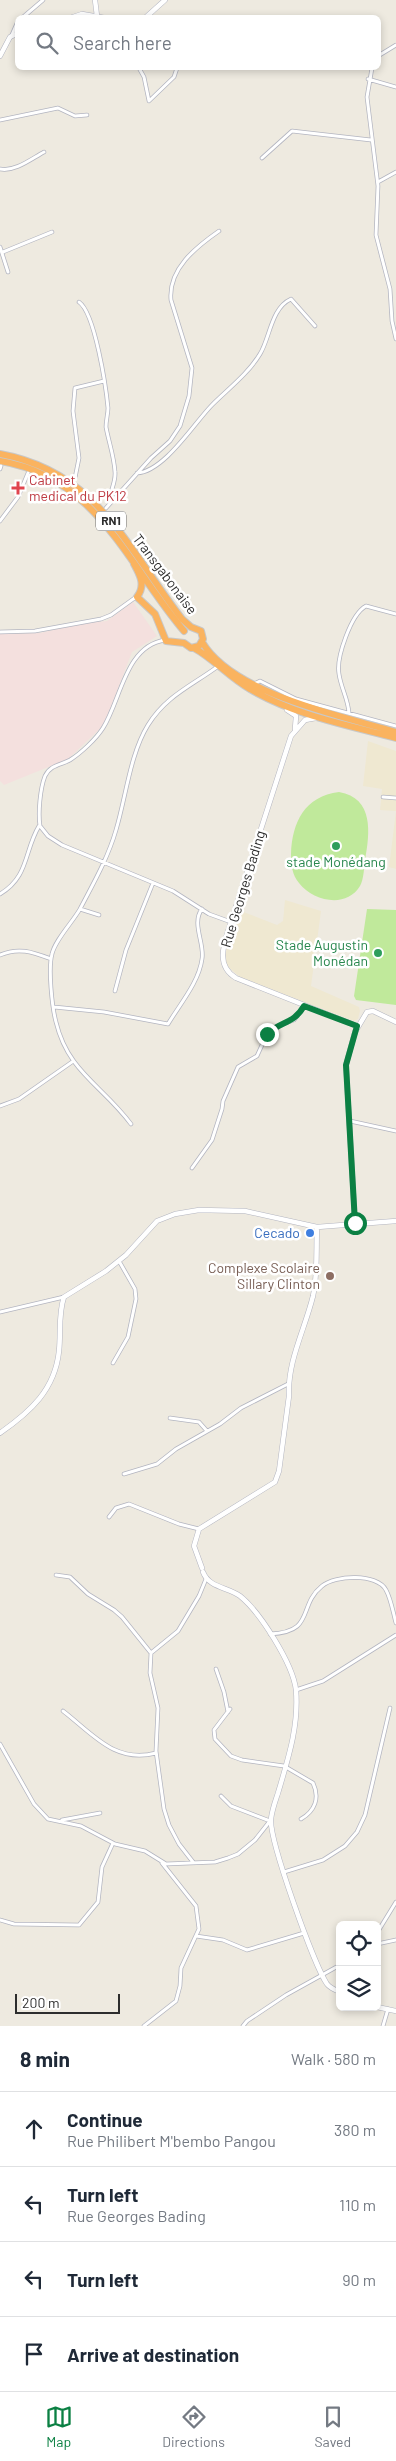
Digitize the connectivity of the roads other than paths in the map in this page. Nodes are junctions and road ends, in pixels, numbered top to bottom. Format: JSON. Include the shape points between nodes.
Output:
{"nodes":[{"id":1,"x":43,"y":0,"type":"edge"},
{"id":2,"x":95,"y":0,"type":"edge"},
{"id":3,"x":164,"y":0,"type":"edge"},
{"id":4,"x":26,"y":15,"type":"edge"},
{"id":5,"x":97,"y":15,"type":"edge"},
{"id":6,"x":149,"y":15,"type":"edge"},
{"id":7,"x":15,"y":27,"type":"edge"},
{"id":8,"x":15,"y":34,"type":"edge"},
{"id":9,"x":10,"y":37,"type":"junction"},
{"id":10,"x":396,"y":45,"type":"edge"},
{"id":11,"x":381,"y":54,"type":"edge"},
{"id":12,"x":0,"y":56,"type":"edge"},
{"id":13,"x":140,"y":70,"type":"edge"},
{"id":14,"x":176,"y":70,"type":"edge"},
{"id":15,"x":371,"y":70,"type":"edge"},
{"id":16,"x":368,"y":79,"type":"junction"},
{"id":17,"x":396,"y":87,"type":"edge"},
{"id":18,"x":87,"y":115,"type":"dead end"},
{"id":19,"x":0,"y":120,"type":"edge"},
{"id":20,"x":371,"y":140,"type":"junction"},
{"id":21,"x":44,"y":152,"type":"dead end"},
{"id":22,"x":262,"y":158,"type":"dead end"},
{"id":23,"x":0,"y":169,"type":"edge"},
{"id":24,"x":396,"y":172,"type":"edge"},
{"id":25,"x":378,"y":182,"type":"junction"},
{"id":26,"x":219,"y":231,"type":"dead end"},
{"id":27,"x":52,"y":232,"type":"dead end"},
{"id":28,"x":0,"y":247,"type":"edge"},
{"id":29,"x":2,"y":252,"type":"junction"},
{"id":30,"x":8,"y":272,"type":"dead end"},
{"id":31,"x":78,"y":302,"type":"dead end"},
{"id":32,"x":315,"y":326,"type":"dead end"},
{"id":33,"x":396,"y":339,"type":"edge"},
{"id":34,"x":104,"y":381,"type":"junction"},
{"id":35,"x":0,"y":454,"type":"edge"},
{"id":36,"x":0,"y":465,"type":"edge"},
{"id":37,"x":28,"y":473,"type":"dead end"},
{"id":38,"x":137,"y":474,"type":"junction"},
{"id":39,"x":75,"y":478,"type":"dead end"},
{"id":40,"x":110,"y":503,"type":"junction"},
{"id":41,"x":106,"y":508,"type":"dead end"},
{"id":42,"x":0,"y":521,"type":"edge"},
{"id":43,"x":134,"y":564,"type":"junction"},
{"id":44,"x":137,"y":597,"type":"junction"},
{"id":45,"x":396,"y":614,"type":"edge"},
{"id":46,"x":191,"y":627,"type":"junction"},
{"id":47,"x":0,"y":632,"type":"edge"},
{"id":48,"x":183,"y":633,"type":"junction"},
{"id":49,"x":165,"y":640,"type":"junction"},
{"id":50,"x":202,"y":642,"type":"junction"},
{"id":51,"x":184,"y":643,"type":"junction"},
{"id":52,"x":194,"y":648,"type":"junction"},
{"id":53,"x":217,"y":667,"type":"junction"},
{"id":54,"x":254,"y":684,"type":"junction"},
{"id":55,"x":275,"y":703,"type":"junction"},
{"id":56,"x":348,"y":713,"type":"junction"},
{"id":57,"x":331,"y":721,"type":"junction"},
{"id":58,"x":386,"y":726,"type":"junction"},
{"id":59,"x":396,"y":726,"type":"edge"},
{"id":60,"x":294,"y":730,"type":"junction"},
{"id":61,"x":396,"y":732,"type":"edge"},
{"id":62,"x":396,"y":738,"type":"edge"},
{"id":63,"x":383,"y":797,"type":"dead end"},
{"id":64,"x":396,"y":798,"type":"edge"},
{"id":65,"x":40,"y":826,"type":"junction"},
{"id":66,"x":103,"y":864,"type":"junction"},
{"id":67,"x":153,"y":883,"type":"junction"},
{"id":68,"x":0,"y":894,"type":"edge"},
{"id":69,"x":80,"y":909,"type":"junction"},
{"id":70,"x":202,"y":910,"type":"junction"},
{"id":71,"x":99,"y":916,"type":"dead end"},
{"id":72,"x":231,"y":922,"type":"junction"},
{"id":73,"x":0,"y":955,"type":"edge"},
{"id":74,"x":51,"y":959,"type":"junction"},
{"id":75,"x":115,"y":991,"type":"dead end"},
{"id":76,"x":304,"y":1006,"type":"junction"},
{"id":77,"x":54,"y":1007,"type":"junction"},
{"id":78,"x":396,"y":1022,"type":"edge"},
{"id":79,"x":357,"y":1026,"type":"junction"},
{"id":80,"x":72,"y":1062,"type":"junction"},
{"id":81,"x":0,"y":1106,"type":"edge"},
{"id":82,"x":350,"y":1121,"type":"junction"},
{"id":83,"x":131,"y":1124,"type":"dead end"},
{"id":84,"x":396,"y":1131,"type":"edge"},
{"id":85,"x":192,"y":1168,"type":"dead end"},
{"id":86,"x":396,"y":1221,"type":"edge"},
{"id":87,"x":355,"y":1223,"type":"junction"},
{"id":88,"x":317,"y":1227,"type":"junction"},
{"id":89,"x":120,"y":1261,"type":"junction"},
{"id":90,"x":64,"y":1297,"type":"junction"},
{"id":91,"x":0,"y":1312,"type":"edge"},
{"id":92,"x":113,"y":1363,"type":"dead end"},
{"id":93,"x":288,"y":1384,"type":"junction"},
{"id":94,"x":170,"y":1418,"type":"dead end"},
{"id":95,"x":208,"y":1431,"type":"junction"},
{"id":96,"x":0,"y":1433,"type":"edge"},
{"id":97,"x":124,"y":1474,"type":"dead end"},
{"id":98,"x":109,"y":1517,"type":"dead end"},
{"id":99,"x":199,"y":1529,"type":"junction"},
{"id":100,"x":56,"y":1575,"type":"dead end"},
{"id":101,"x":206,"y":1579,"type":"junction"},
{"id":102,"x":396,"y":1623,"type":"edge"},
{"id":103,"x":270,"y":1634,"type":"junction"},
{"id":104,"x":396,"y":1636,"type":"edge"},
{"id":105,"x":151,"y":1653,"type":"junction"},
{"id":106,"x":216,"y":1669,"type":"dead end"},
{"id":107,"x":296,"y":1690,"type":"junction"},
{"id":108,"x":390,"y":1708,"type":"dead end"},
{"id":109,"x":63,"y":1711,"type":"dead end"},
{"id":110,"x":0,"y":1744,"type":"edge"},
{"id":111,"x":156,"y":1753,"type":"junction"},
{"id":112,"x":284,"y":1766,"type":"junction"},
{"id":113,"x":221,"y":1796,"type":"dead end"},
{"id":114,"x":100,"y":1813,"type":"dead end"},
{"id":115,"x":301,"y":1819,"type":"dead end"},
{"id":116,"x":56,"y":1821,"type":"junction"},
{"id":117,"x":270,"y":1821,"type":"junction"},
{"id":118,"x":113,"y":1843,"type":"junction"},
{"id":119,"x":162,"y":1862,"type":"junction"},
{"id":120,"x":194,"y":1862,"type":"junction"},
{"id":121,"x":284,"y":1872,"type":"junction"},
{"id":122,"x":396,"y":1902,"type":"edge"},
{"id":123,"x":0,"y":1920,"type":"edge"},
{"id":124,"x":381,"y":1926,"type":"edge"},
{"id":125,"x":305,"y":1932,"type":"junction"},
{"id":126,"x":196,"y":1936,"type":"junction"},
{"id":127,"x":396,"y":1940,"type":"edge"},
{"id":128,"x":381,"y":1943,"type":"edge"},
{"id":129,"x":338,"y":1966,"type":"edge"},
{"id":130,"x":323,"y":1975,"type":"junction"},
{"id":131,"x":336,"y":1989,"type":"edge"},
{"id":132,"x":381,"y":2008,"type":"edge"},
{"id":133,"x":388,"y":2009,"type":"junction"},
{"id":134,"x":396,"y":2011,"type":"edge"},
{"id":135,"x":144,"y":2026,"type":"edge"},
{"id":136,"x":243,"y":2026,"type":"edge"},
{"id":137,"x":383,"y":2026,"type":"edge"}],
"edges":[{"from":1,"to":4,"type":"street"},
{"from":2,"to":5,"type":"street"},
{"from":3,"to":6,"type":"street"},
{"from":7,"to":9,"type":"street"},
{"from":8,"to":9,"type":"street"},
{"from":9,"to":12,"type":"street"},
{"from":10,"to":11,"type":"street"},
{"from":13,"to":14,"type":"street","via":[[150,100],[174,77]]},
{"from":15,"to":16,"type":"street"},
{"from":16,"to":17,"type":"street"},
{"from":16,"to":20,"type":"street"},
{"from":18,"to":19,"type":"street","via":[[75,116],[58,108]]},
{"from":20,"to":22,"type":"street","via":[[292,131]]},
{"from":20,"to":25,"type":"street"},
{"from":21,"to":23,"type":"street","via":[[26,163],[7,170]]},
{"from":24,"to":25,"type":"street"},
{"from":25,"to":33,"type":"street","via":[[376,235],[390,289]]},
{"from":26,"to":38,"type":"street","via":[[198,247],[172,279],[171,300],[192,368],[189,396],[176,433]]},
{"from":27,"to":29,"type":"street"},
{"from":28,"to":29,"type":"street"},
{"from":29,"to":30,"type":"street"},
{"from":31,"to":34,"type":"street","via":[[89,316]]},
{"from":32,"to":38,"type":"street","via":[[296,302],[291,299],[284,302],[267,334],[261,354],[250,367],[210,407],[188,436],[148,470]]},
{"from":34,"to":39,"type":"street","via":[[75,388],[73,411],[79,458]]},
{"from":34,"to":40,"type":"street","via":[[108,408],[106,427],[115,474]]},
{"from":35,"to":46,"type":"highway","name":"Transgabonaise","number":"RN1","via":[[44,466],[91,498]]},
{"from":36,"to":43,"type":"highway","name":"Transgabonaise","number":"RN1","via":[[36,470],[67,487],[99,516]]},
{"from":37,"to":42,"type":"street","via":[[18,497]]},
{"from":38,"to":40,"type":"street"},
{"from":40,"to":41,"type":"street"},
{"from":43,"to":44,"type":"highway","via":[[142,581]]},
{"from":43,"to":48,"type":"highway","name":"Transgabonaise","number":"RN1"},
{"from":44,"to":47,"type":"street","via":[[101,619],[35,632]]},
{"from":44,"to":49,"type":"highway","via":[[155,614]]},
{"from":45,"to":56,"type":"street","via":[[366,606],[357,614],[346,635],[338,666]]},
{"from":46,"to":48,"type":"highway"},
{"from":46,"to":50,"type":"highway","number":"RN1","via":[[201,631]]},
{"from":48,"to":49,"type":"highway","via":[[175,641]]},
{"from":48,"to":51,"type":"highway","number":"RN1"},
{"from":49,"to":51,"type":"highway","via":[[170,644]]},
{"from":49,"to":65,"type":"street","via":[[146,649],[133,663],[100,732],[74,757],[48,772]]},
{"from":50,"to":52,"type":"highway"},
{"from":50,"to":54,"type":"highway","number":"RN1","via":[[224,664]]},
{"from":51,"to":52,"type":"highway"},
{"from":52,"to":53,"type":"highway"},
{"from":53,"to":55,"type":"highway"},
{"from":53,"to":66,"type":"street","via":[[178,691],[147,726]]},
{"from":54,"to":56,"type":"street","via":[[260,682],[296,698]]},
{"from":54,"to":58,"type":"highway","number":"RN1","via":[[294,703]]},
{"from":55,"to":57,"type":"highway"},
{"from":55,"to":60,"type":"street","via":[[296,716]]},
{"from":56,"to":58,"type":"street"},
{"from":57,"to":60,"type":"street","via":[[307,719]]},
{"from":57,"to":62,"type":"highway"},
{"from":58,"to":59,"type":"street"},
{"from":58,"to":61,"type":"highway","number":"RN1"},
{"from":60,"to":72,"type":"street","name":"Rue Georges Bading"},
{"from":63,"to":64,"type":"street"},
{"from":65,"to":66,"type":"street","via":[[53,840]]},
{"from":65,"to":68,"type":"street","via":[[32,838],[26,864],[11,888]]},
{"from":66,"to":67,"type":"street"},
{"from":66,"to":69,"type":"street"},
{"from":67,"to":70,"type":"street","via":[[177,893]]},
{"from":67,"to":75,"type":"street","via":[[126,950]]},
{"from":69,"to":71,"type":"street"},
{"from":69,"to":74,"type":"street","via":[[60,938]]},
{"from":70,"to":72,"type":"street"},
{"from":70,"to":77,"type":"street","via":[[198,924],[203,958],[193,984],[168,1024]]},
{"from":72,"to":76,"type":"street","name":"Rue Georges Bading","via":[[222,954],[227,971],[236,978]]},
{"from":73,"to":74,"type":"street","via":[[21,950]]},
{"from":74,"to":77,"type":"street"},
{"from":76,"to":79,"type":"street","name":"Rue Georges Bading"},
{"from":76,"to":85,"type":"street","via":[[294,1020],[275,1027],[267,1034],[257,1056],[238,1067],[223,1101],[212,1140]]},
{"from":77,"to":80,"type":"street","via":[[58,1030]]},
{"from":78,"to":79,"type":"street","via":[[370,1011]]},
{"from":79,"to":82,"type":"street","via":[[346,1065]]},
{"from":80,"to":81,"type":"street","via":[[18,1099]]},
{"from":80,"to":83,"type":"street","via":[[117,1104]]},
{"from":82,"to":84,"type":"street"},
{"from":82,"to":87,"type":"street"},
{"from":86,"to":87,"type":"street"},
{"from":87,"to":88,"type":"street"},
{"from":88,"to":89,"type":"street","via":[[260,1213],[188,1211],[157,1221]]},
{"from":88,"to":93,"type":"street","via":[[313,1293]]},
{"from":89,"to":90,"type":"street"},
{"from":89,"to":92,"type":"street","via":[[135,1289],[136,1299],[128,1337]]},
{"from":90,"to":91,"type":"street"},
{"from":90,"to":96,"type":"street","via":[[57,1364],[49,1387],[32,1409]]},
{"from":93,"to":95,"type":"street","via":[[241,1408]]},
{"from":93,"to":99,"type":"street","via":[[277,1479],[268,1488]]},
{"from":94,"to":95,"type":"street","via":[[199,1422]]},
{"from":95,"to":97,"type":"street","via":[[157,1464]]},
{"from":98,"to":99,"type":"street","via":[[116,1508],[129,1504]]},
{"from":99,"to":101,"type":"street","via":[[194,1546]]},
{"from":100,"to":105,"type":"street","via":[[70,1577],[88,1594],[114,1610]]},
{"from":101,"to":103,"type":"street","via":[[244,1599]]},
{"from":101,"to":105,"type":"street","via":[[178,1631]]},
{"from":102,"to":103,"type":"street","via":[[385,1588],[379,1582],[345,1577],[321,1586],[299,1626],[288,1632]]},
{"from":103,"to":107,"type":"street","via":[[289,1668]]},
{"from":104,"to":107,"type":"street","via":[[323,1681]]},
{"from":105,"to":111,"type":"street","via":[[150,1673],[158,1708]]},
{"from":106,"to":112,"type":"street","via":[[229,1710],[214,1734],[226,1752],[242,1760]]},
{"from":107,"to":112,"type":"street","via":[[296,1731]]},
{"from":108,"to":121,"type":"street","via":[[365,1815],[357,1832],[338,1851],[314,1864]]},
{"from":109,"to":111,"type":"street","via":[[116,1751],[136,1757]]},
{"from":110,"to":116,"type":"street","via":[[41,1813]]},
{"from":111,"to":120,"type":"street","via":[[169,1825]]},
{"from":112,"to":115,"type":"street","via":[[315,1786],[315,1804]]},
{"from":112,"to":117,"type":"street"},
{"from":113,"to":117,"type":"street","via":[[231,1806]]},
{"from":114,"to":116,"type":"street"},
{"from":116,"to":118,"type":"street","via":[[72,1823]]},
{"from":117,"to":120,"type":"street","via":[[238,1854],[215,1862]]},
{"from":117,"to":121,"type":"street"},
{"from":118,"to":119,"type":"street","via":[[145,1851]]},
{"from":118,"to":123,"type":"street","via":[[102,1867],[98,1902],[79,1925],[14,1924]]},
{"from":119,"to":120,"type":"street","via":[[171,1865]]},
{"from":119,"to":126,"type":"street","via":[[196,1906],[199,1923]]},
{"from":121,"to":125,"type":"street"},
{"from":122,"to":124,"type":"street"},
{"from":125,"to":126,"type":"street","via":[[247,1950],[223,1940]]},
{"from":125,"to":130,"type":"street"},
{"from":126,"to":135,"type":"street","via":[[181,1968],[176,2001]]},
{"from":127,"to":128,"type":"street"},
{"from":129,"to":130,"type":"street"},
{"from":130,"to":131,"type":"street"},
{"from":130,"to":136,"type":"street","via":[[286,1994]]},
{"from":132,"to":133,"type":"street"},
{"from":133,"to":134,"type":"street"},
{"from":133,"to":137,"type":"street"}]}
